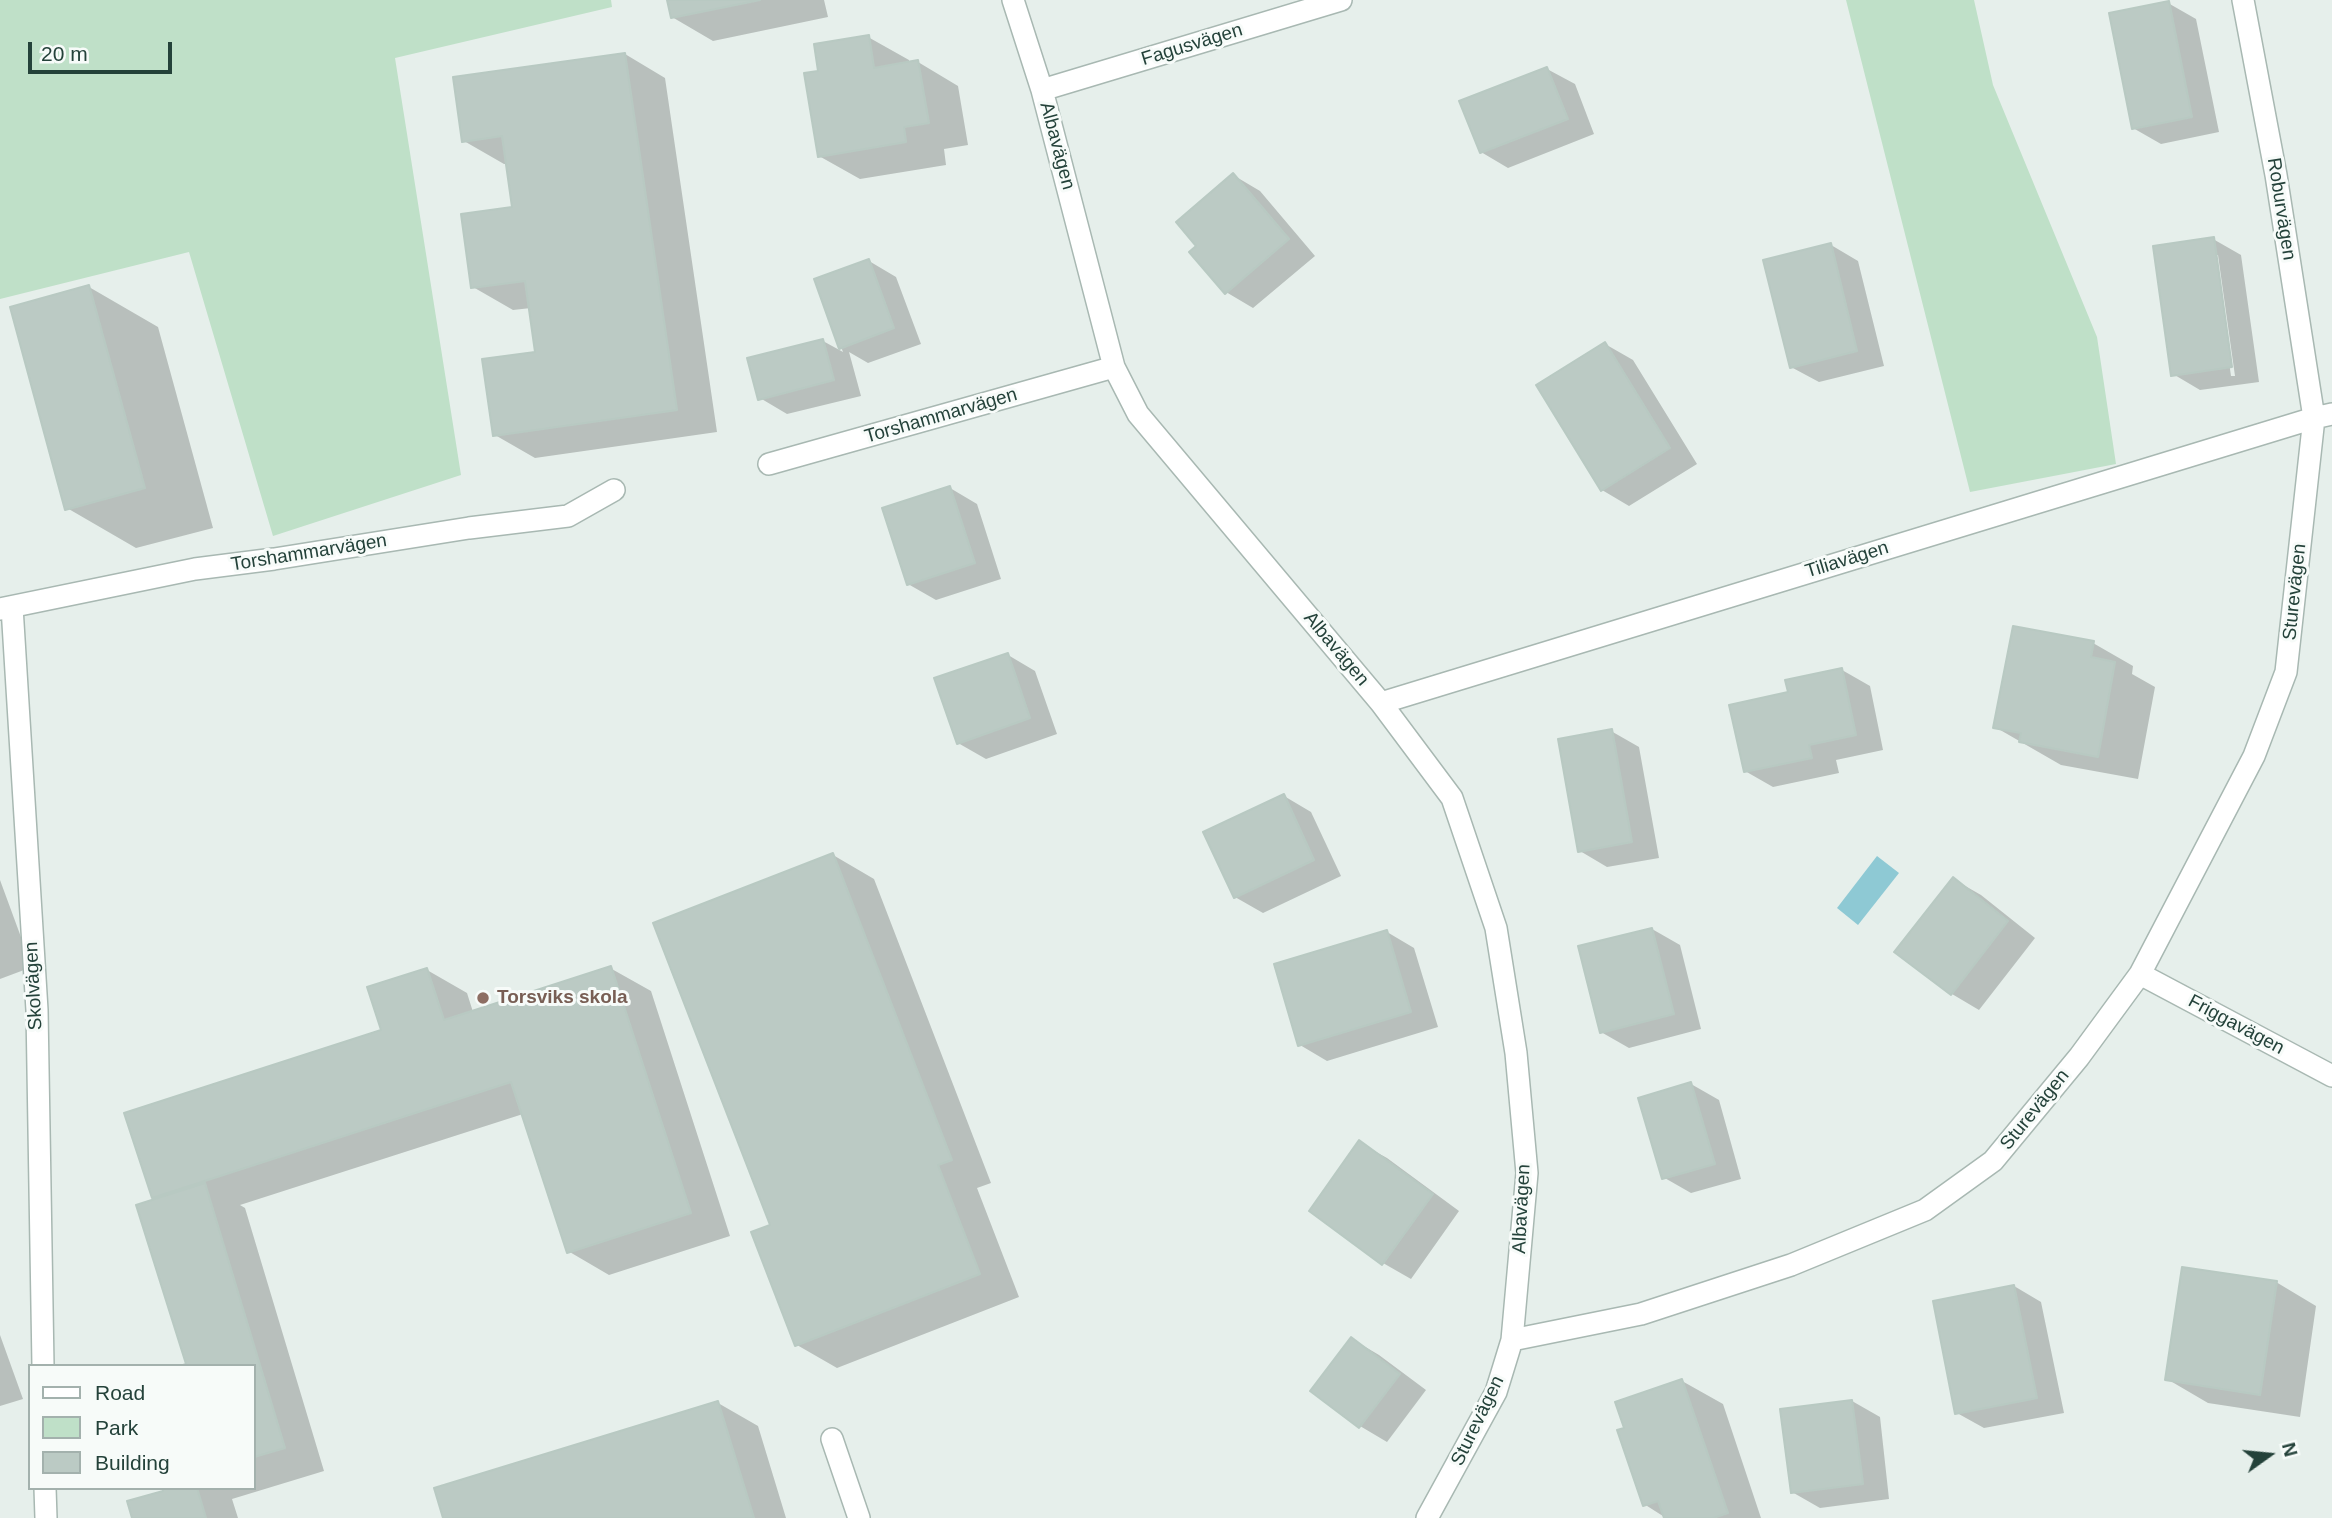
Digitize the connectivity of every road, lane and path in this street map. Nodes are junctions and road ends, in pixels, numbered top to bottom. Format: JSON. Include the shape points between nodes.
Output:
{"nodes":[{"id":1,"x":1013,"y":0,"type":"edge"},
{"id":2,"x":1341,"y":0,"type":"edge"},
{"id":3,"x":2243,"y":0,"type":"edge"},
{"id":4,"x":1042,"y":90,"type":"junction"},
{"id":5,"x":1114,"y":367,"type":"junction"},
{"id":6,"x":2323,"y":416,"type":"edge"},
{"id":7,"x":769,"y":464,"type":"dead end"},
{"id":8,"x":614,"y":491,"type":"dead end"},
{"id":9,"x":6,"y":608,"type":"edge"},
{"id":10,"x":1381,"y":703,"type":"junction"},
{"id":11,"x":2140,"y":975,"type":"junction"},
{"id":12,"x":2332,"y":1076,"type":"edge"},
{"id":13,"x":1512,"y":1340,"type":"junction"},
{"id":14,"x":43,"y":1364,"type":"edge"},
{"id":15,"x":832,"y":1439,"type":"dead end"},
{"id":16,"x":45,"y":1490,"type":"edge"},
{"id":17,"x":46,"y":1518,"type":"edge"},
{"id":18,"x":859,"y":1518,"type":"edge"},
{"id":19,"x":1427,"y":1518,"type":"edge"}],
"edges":[{"from":1,"to":4,"type":"street","name":"Albavägen"},
{"from":2,"to":4,"type":"street","name":"Fagusvägen"},
{"from":3,"to":6,"type":"street","name":"Roburvägen"},
{"from":4,"to":5,"type":"street","name":"Albavägen"},
{"from":5,"to":7,"type":"street","name":"Torshammarvägen"},
{"from":5,"to":10,"type":"street","name":"Albavägen","via":[[1138,414]]},
{"from":6,"to":10,"type":"street","name":"Tiliavägen"},
{"from":6,"to":11,"type":"street","name":"Sturevägen","via":[[2286,672],[2254,756]]},
{"from":8,"to":9,"type":"street","name":"Torshammarvägen","via":[[568,516],[195,569]]},
{"from":9,"to":14,"type":"street","name":"Skolvägen","via":[[37,1010]]},
{"from":10,"to":13,"type":"street","name":"Albavägen","via":[[1452,798],[1496,928],[1516,1053],[1527,1174]]},
{"from":11,"to":12,"type":"street","name":"Friggavägen"},
{"from":11,"to":13,"type":"street","name":"Sturevägen","via":[[1993,1161],[1925,1210],[1791,1265],[1641,1314]]},
{"from":13,"to":19,"type":"street","name":"Sturevägen","via":[[1496,1392]]},
{"from":15,"to":18,"type":"street"},
{"from":16,"to":17,"type":"street"}]}
